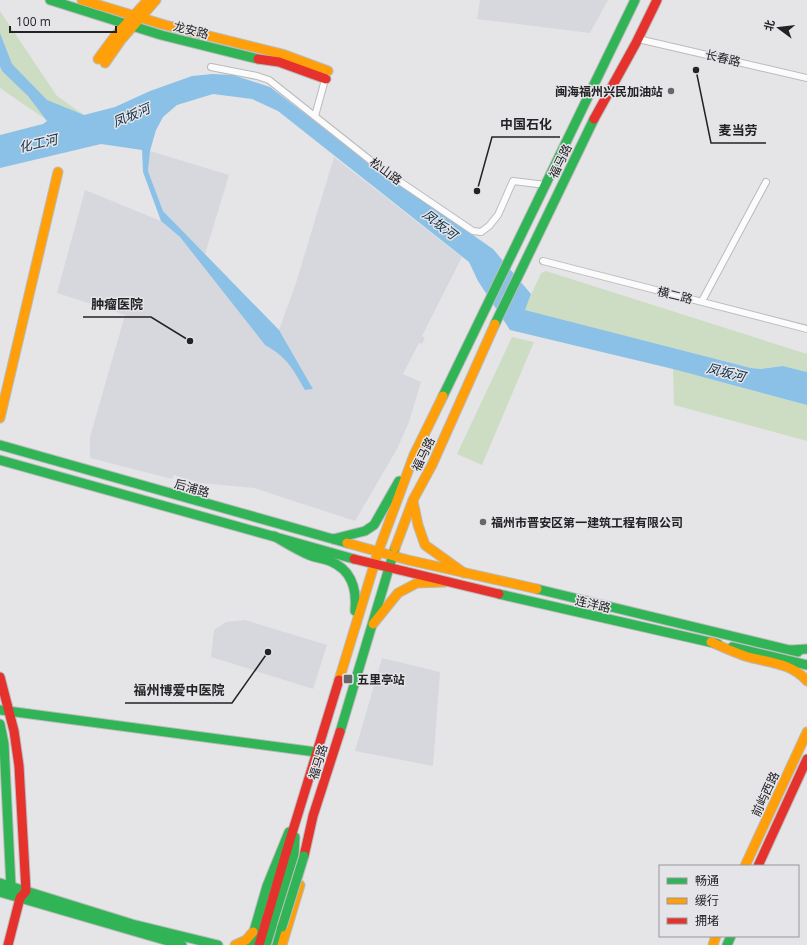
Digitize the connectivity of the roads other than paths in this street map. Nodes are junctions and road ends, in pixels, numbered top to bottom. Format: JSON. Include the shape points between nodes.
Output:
{"nodes":[{"id":1,"x":50,"y":0,"type":"edge"},
{"id":2,"x":82,"y":0,"type":"edge"},
{"id":3,"x":148,"y":0,"type":"edge"},
{"id":4,"x":156,"y":0,"type":"edge"},
{"id":5,"x":635,"y":0,"type":"edge"},
{"id":6,"x":657,"y":0,"type":"edge"},
{"id":7,"x":137,"y":17,"type":"junction"},
{"id":8,"x":130,"y":25,"type":"junction"},
{"id":9,"x":638,"y":38,"type":"junction"},
{"id":10,"x":102,"y":61,"type":"dead end"},
{"id":11,"x":211,"y":67,"type":"dead end"},
{"id":12,"x":327,"y":75,"type":"junction"},
{"id":13,"x":807,"y":78,"type":"edge"},
{"id":14,"x":315,"y":116,"type":"junction"},
{"id":15,"x":58,"y":172,"type":"dead end"},
{"id":16,"x":766,"y":182,"type":"dead end"},
{"id":17,"x":546,"y":185,"type":"junction"},
{"id":18,"x":543,"y":261,"type":"dead end"},
{"id":19,"x":702,"y":301,"type":"junction"},
{"id":20,"x":807,"y":329,"type":"edge"},
{"id":21,"x":0,"y":418,"type":"edge"},
{"id":22,"x":0,"y":445,"type":"edge"},
{"id":23,"x":414,"y":455,"type":"junction"},
{"id":24,"x":0,"y":460,"type":"edge"},
{"id":25,"x":413,"y":500,"type":"junction"},
{"id":26,"x":274,"y":536,"type":"junction"},
{"id":27,"x":333,"y":540,"type":"junction"},
{"id":28,"x":378,"y":552,"type":"junction"},
{"id":29,"x":392,"y":556,"type":"junction"},
{"id":30,"x":375,"y":563,"type":"junction"},
{"id":31,"x":388,"y":567,"type":"junction"},
{"id":32,"x":464,"y":573,"type":"junction"},
{"id":33,"x":445,"y":582,"type":"junction"},
{"id":34,"x":370,"y":629,"type":"junction"},
{"id":35,"x":351,"y":640,"type":"junction"},
{"id":36,"x":711,"y":642,"type":"junction"},
{"id":37,"x":807,"y":649,"type":"edge"},
{"id":38,"x":791,"y":650,"type":"junction"},
{"id":39,"x":807,"y":654,"type":"edge"},
{"id":40,"x":807,"y":665,"type":"edge"},
{"id":41,"x":0,"y":677,"type":"edge"},
{"id":42,"x":807,"y":681,"type":"edge"},
{"id":43,"x":5,"y":711,"type":"edge"},
{"id":44,"x":0,"y":724,"type":"edge"},
{"id":45,"x":807,"y":732,"type":"edge"},
{"id":46,"x":316,"y":752,"type":"junction"},
{"id":47,"x":807,"y":759,"type":"edge"},
{"id":48,"x":298,"y":813,"type":"junction"},
{"id":49,"x":313,"y":816,"type":"junction"},
{"id":50,"x":745,"y":865,"type":"edge"},
{"id":51,"x":758,"y":865,"type":"edge"},
{"id":52,"x":0,"y":883,"type":"edge"},
{"id":53,"x":11,"y":887,"type":"junction"},
{"id":54,"x":0,"y":892,"type":"edge"},
{"id":55,"x":23,"y":895,"type":"junction"},
{"id":56,"x":257,"y":921,"type":"junction"},
{"id":57,"x":282,"y":943,"type":"edge"},
{"id":58,"x":8,"y":945,"type":"edge"},
{"id":59,"x":182,"y":945,"type":"edge"},
{"id":60,"x":218,"y":945,"type":"edge"},
{"id":61,"x":235,"y":945,"type":"edge"},
{"id":62,"x":250,"y":945,"type":"edge"},
{"id":63,"x":258,"y":945,"type":"edge"},
{"id":64,"x":266,"y":945,"type":"edge"}],
"edges":[{"from":1,"to":8,"type":"main road","name":"龙安路"},
{"from":2,"to":7,"type":"main road","name":"龙安路"},
{"from":3,"to":7,"type":"main road"},
{"from":4,"to":7,"type":"main road"},
{"from":5,"to":17,"type":"main road","name":"福马路"},
{"from":6,"to":9,"type":"main road","name":"福马路"},
{"from":7,"to":8,"type":"main road"},
{"from":7,"to":12,"type":"main road","name":"龙安路","via":[[282,54]]},
{"from":8,"to":10,"type":"main road"},
{"from":8,"to":12,"type":"main road","name":"龙安路"},
{"from":9,"to":13,"type":"street","name":"长春路"},
{"from":9,"to":25,"type":"main road","name":"福马路","via":[[602,102]]},
{"from":11,"to":14,"type":"street","name":"松山路","via":[[263,78]]},
{"from":12,"to":14,"type":"street"},
{"from":14,"to":17,"type":"street","name":"松山路","via":[[380,168],[473,231],[481,232],[493,222],[513,181]]},
{"from":15,"to":21,"type":"main road"},
{"from":16,"to":19,"type":"street"},
{"from":17,"to":23,"type":"main road","name":"福马路"},
{"from":18,"to":19,"type":"street","name":"横二路"},
{"from":19,"to":20,"type":"street","name":"横二路"},
{"from":22,"to":27,"type":"main road","name":"后浦路"},
{"from":23,"to":27,"type":"main road","via":[[374,525],[365,531]]},
{"from":23,"to":28,"type":"main road","name":"福马路"},
{"from":24,"to":26,"type":"main road","name":"后浦路"},
{"from":25,"to":29,"type":"main road","name":"福马路"},
{"from":25,"to":32,"type":"main road","via":[[425,545]]},
{"from":26,"to":30,"type":"main road","name":"后浦路"},
{"from":26,"to":35,"type":"main road","via":[[308,555],[336,563],[351,577],[357,596]]},
{"from":27,"to":28,"type":"main road","name":"后浦路"},
{"from":28,"to":29,"type":"main road","name":"连洋路"},
{"from":28,"to":30,"type":"main road","name":"福马路"},
{"from":29,"to":31,"type":"main road","name":"福马路"},
{"from":29,"to":32,"type":"main road","name":"连洋路"},
{"from":30,"to":31,"type":"main road","name":"连洋路"},
{"from":30,"to":35,"type":"main road","name":"福马路"},
{"from":31,"to":33,"type":"main road","name":"连洋路"},
{"from":31,"to":34,"type":"main road","name":"福马路"},
{"from":32,"to":38,"type":"main road","name":"连洋路"},
{"from":33,"to":34,"type":"main road","via":[[417,583],[398,593]]},
{"from":33,"to":36,"type":"main road","name":"连洋路"},
{"from":34,"to":49,"type":"main road","name":"福马路"},
{"from":35,"to":46,"type":"main road","name":"福马路"},
{"from":36,"to":40,"type":"main road","name":"连洋路"},
{"from":36,"to":42,"type":"main road","via":[[745,656],[790,667]]},
{"from":37,"to":38,"type":"main road"},
{"from":38,"to":39,"type":"main road","name":"连洋路"},
{"from":41,"to":43,"type":"main road"},
{"from":43,"to":46,"type":"main road"},
{"from":43,"to":55,"type":"main road","via":[[14,731],[19,766]]},
{"from":44,"to":53,"type":"main road","via":[[4,750]]},
{"from":45,"to":50,"type":"main road","name":"前屿西路"},
{"from":46,"to":48,"type":"main road","name":"福马路"},
{"from":47,"to":51,"type":"main road","name":"前屿西路"},
{"from":48,"to":56,"type":"main road","via":[[276,862]]},
{"from":48,"to":63,"type":"main road","name":"福马路"},
{"from":48,"to":64,"type":"main road","name":"福马路","via":[[294,855]]},
{"from":49,"to":57,"type":"main road","name":"福马路","bridge":true},
{"from":49,"to":57,"type":"main road","via":[[306,864]]},
{"from":52,"to":53,"type":"main road"},
{"from":53,"to":55,"type":"main road"},
{"from":54,"to":55,"type":"main road"},
{"from":55,"to":58,"type":"main road"},
{"from":55,"to":59,"type":"main road"},
{"from":55,"to":60,"type":"main road"},
{"from":56,"to":61,"type":"main road","via":[[250,936]]},
{"from":56,"to":62,"type":"main road"}]}
